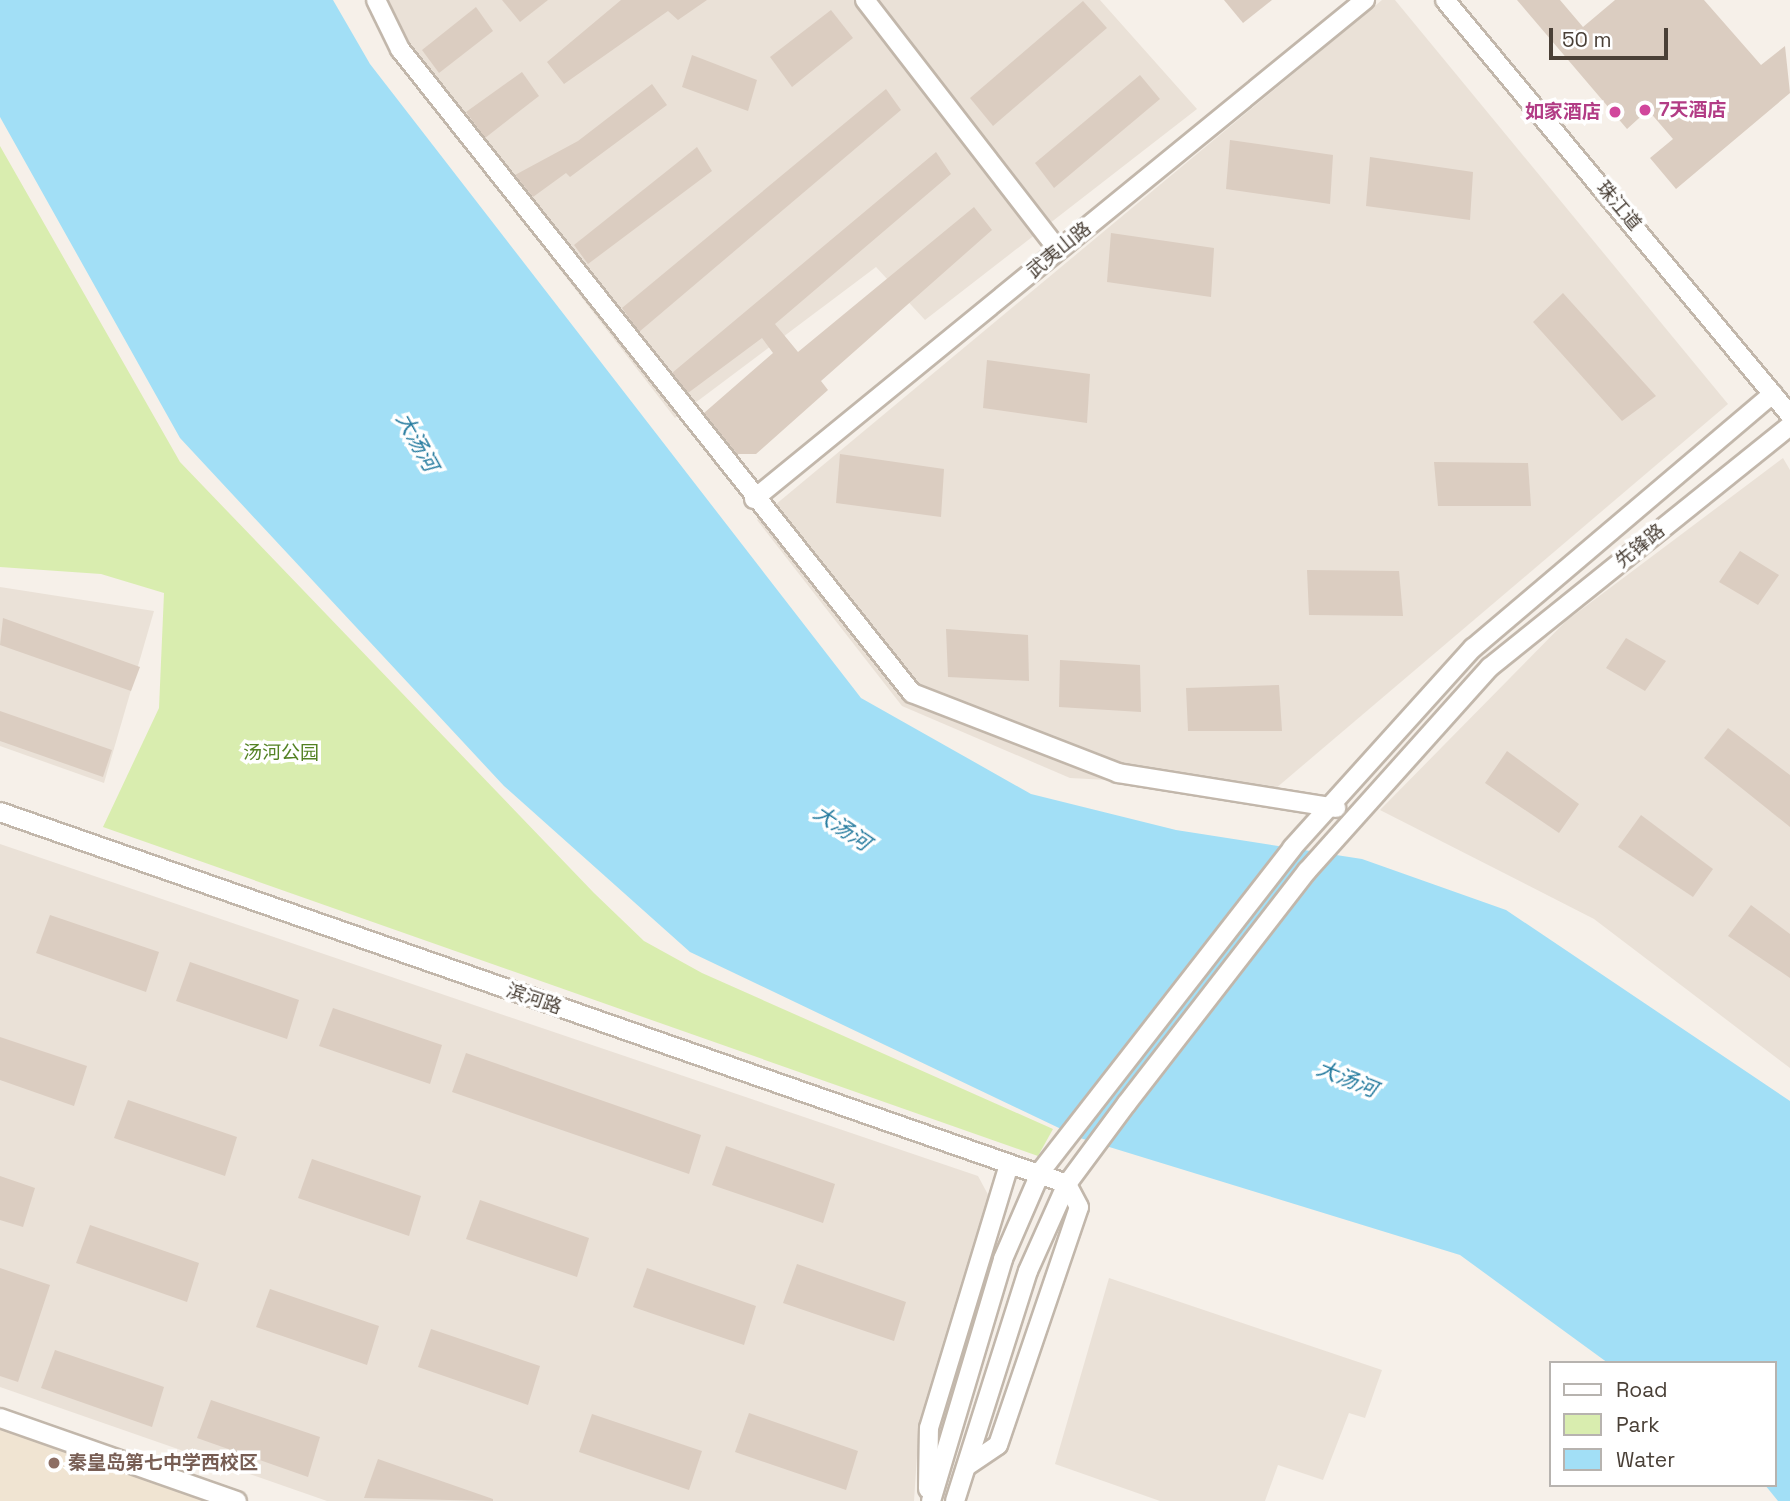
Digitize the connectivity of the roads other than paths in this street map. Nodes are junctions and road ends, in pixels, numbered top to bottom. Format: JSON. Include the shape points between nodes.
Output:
{"nodes":[{"id":1,"x":376,"y":0,"type":"edge"},
{"id":2,"x":866,"y":0,"type":"edge"},
{"id":3,"x":1365,"y":0,"type":"edge"},
{"id":4,"x":1446,"y":0,"type":"edge"},
{"id":5,"x":1052,"y":242,"type":"dead end"},
{"id":6,"x":1773,"y":394,"type":"junction"},
{"id":7,"x":1790,"y":415,"type":"edge"},
{"id":8,"x":1790,"y":426,"type":"edge"},
{"id":9,"x":754,"y":499,"type":"junction"},
{"id":10,"x":1330,"y":807,"type":"junction"},
{"id":11,"x":0,"y":813,"type":"edge"},
{"id":12,"x":1360,"y":813,"type":"junction"},
{"id":13,"x":1009,"y":1165,"type":"junction"},
{"id":14,"x":1041,"y":1171,"type":"junction"},
{"id":15,"x":1067,"y":1184,"type":"junction"},
{"id":16,"x":0,"y":1418,"type":"edge"},
{"id":17,"x":967,"y":1466,"type":"junction"},
{"id":18,"x":237,"y":1501,"type":"edge"},
{"id":19,"x":929,"y":1501,"type":"edge"},
{"id":20,"x":956,"y":1501,"type":"edge"}],
"edges":[{"from":1,"to":9,"type":"street","via":[[400,49]]},
{"from":2,"to":5,"type":"street"},
{"from":3,"to":9,"type":"street","name":"武夷山路"},
{"from":4,"to":6,"type":"street","name":"珠江道"},
{"from":6,"to":7,"type":"street","name":"珠江道"},
{"from":6,"to":10,"type":"street","via":[[1473,648]]},
{"from":8,"to":12,"type":"street","name":"先锋路","via":[[1490,667]]},
{"from":9,"to":10,"type":"street","via":[[912,693],[1118,773]]},
{"from":10,"to":12,"type":"street"},
{"from":10,"to":14,"type":"street"},
{"from":11,"to":13,"type":"street","name":"滨河路"},
{"from":12,"to":15,"type":"street","name":"先锋路","via":[[1307,871]]},
{"from":13,"to":14,"type":"street","name":"滨河路"},
{"from":13,"to":19,"type":"street","via":[[929,1428]]},
{"from":14,"to":15,"type":"street","name":"滨河路"},
{"from":14,"to":19,"type":"street","via":[[1003,1259]]},
{"from":15,"to":17,"type":"street","name":"先锋路","via":[[1028,1271]]},
{"from":15,"to":17,"type":"street","via":[[1079,1207],[998,1445]]},
{"from":16,"to":18,"type":"street"},
{"from":17,"to":20,"type":"street"}]}
